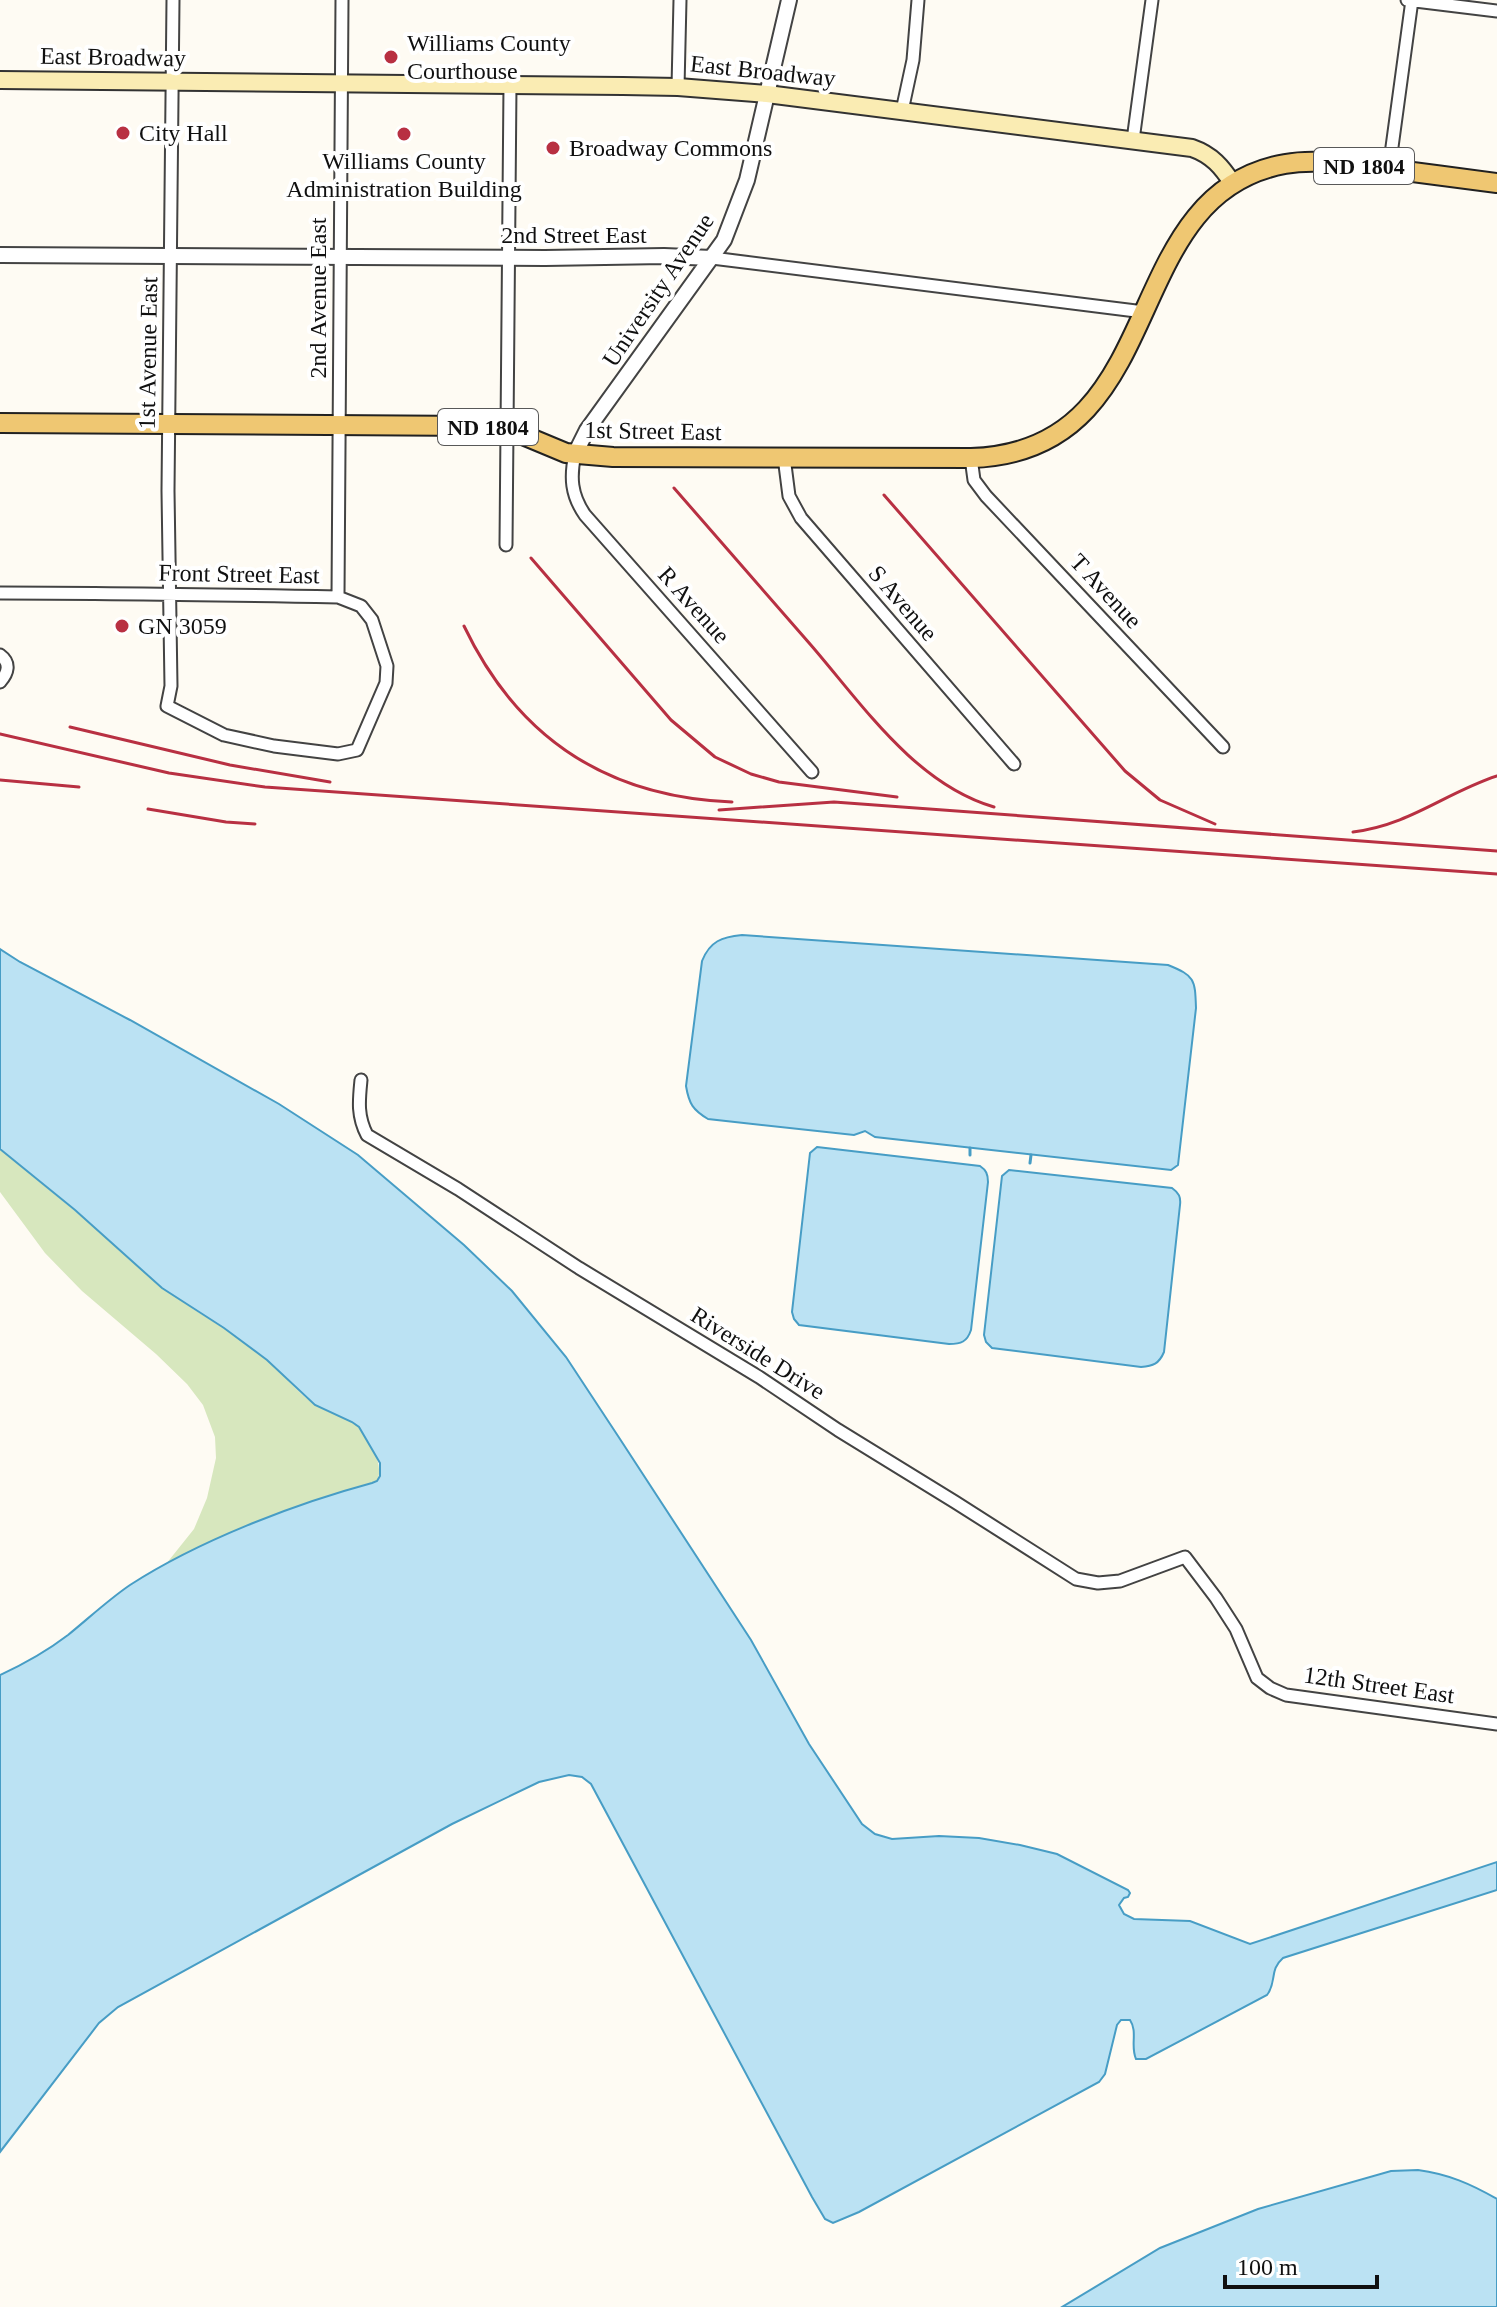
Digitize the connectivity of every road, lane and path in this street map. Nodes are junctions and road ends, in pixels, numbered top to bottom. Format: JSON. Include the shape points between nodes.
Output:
{"nodes":[{"id":1,"x":173,"y":0,"type":"edge"},
{"id":2,"x":342,"y":0,"type":"edge"},
{"id":3,"x":680,"y":0,"type":"edge"},
{"id":4,"x":789,"y":0,"type":"edge"},
{"id":5,"x":918,"y":0,"type":"edge"},
{"id":6,"x":1152,"y":0,"type":"edge"},
{"id":7,"x":1410,"y":0,"type":"edge"},
{"id":8,"x":1497,"y":11,"type":"edge"},
{"id":9,"x":0,"y":80,"type":"edge"},
{"id":10,"x":172,"y":81,"type":"junction"},
{"id":11,"x":342,"y":83,"type":"junction"},
{"id":12,"x":510,"y":85,"type":"junction"},
{"id":13,"x":678,"y":87,"type":"junction"},
{"id":14,"x":767,"y":94,"type":"junction"},
{"id":15,"x":902,"y":111,"type":"junction"},
{"id":16,"x":1133,"y":140,"type":"junction"},
{"id":17,"x":1389,"y":169,"type":"junction"},
{"id":18,"x":1497,"y":183,"type":"edge"},
{"id":19,"x":1233,"y":184,"type":"junction"},
{"id":20,"x":0,"y":255,"type":"edge"},
{"id":21,"x":171,"y":256,"type":"junction"},
{"id":22,"x":340,"y":257,"type":"junction"},
{"id":23,"x":508,"y":258,"type":"junction"},
{"id":24,"x":712,"y":258,"type":"junction"},
{"id":25,"x":1144,"y":312,"type":"junction"},
{"id":26,"x":0,"y":423,"type":"edge"},
{"id":27,"x":169,"y":424,"type":"junction"},
{"id":28,"x":339,"y":425,"type":"junction"},
{"id":29,"x":506,"y":429,"type":"junction"},
{"id":30,"x":575,"y":454,"type":"junction"},
{"id":31,"x":784,"y":457,"type":"junction"},
{"id":32,"x":971,"y":458,"type":"junction"},
{"id":33,"x":506,"y":545,"type":"dead end"},
{"id":34,"x":0,"y":593,"type":"edge"},
{"id":35,"x":169,"y":595,"type":"junction"},
{"id":36,"x":338,"y":597,"type":"junction"},
{"id":37,"x":0,"y":655,"type":"edge"},
{"id":38,"x":0,"y":682,"type":"edge"},
{"id":39,"x":167,"y":706,"type":"joint"},
{"id":40,"x":1223,"y":747,"type":"dead end"},
{"id":41,"x":1014,"y":764,"type":"dead end"},
{"id":42,"x":812,"y":772,"type":"dead end"},
{"id":43,"x":361,"y":1080,"type":"dead end"},
{"id":44,"x":1185,"y":1557,"type":"joint"},
{"id":45,"x":1497,"y":1724,"type":"edge"}],
"edges":[{"from":1,"to":10,"type":"street","name":"1st Avenue East"},
{"from":2,"to":11,"type":"street","name":"2nd Avenue East"},
{"from":3,"to":13,"type":"street"},
{"from":4,"to":14,"type":"street","name":"University Avenue"},
{"from":5,"to":15,"type":"street"},
{"from":6,"to":16,"type":"street"},
{"from":7,"to":8,"type":"street"},
{"from":7,"to":17,"type":"street"},
{"from":9,"to":10,"type":"main road","name":"East Broadway"},
{"from":10,"to":11,"type":"main road","name":"East Broadway"},
{"from":10,"to":21,"type":"street","name":"1st Avenue East"},
{"from":11,"to":12,"type":"main road","name":"East Broadway"},
{"from":11,"to":22,"type":"street","name":"2nd Avenue East"},
{"from":12,"to":13,"type":"main road","name":"East Broadway"},
{"from":12,"to":23,"type":"street"},
{"from":13,"to":14,"type":"main road","name":"East Broadway"},
{"from":14,"to":15,"type":"main road","name":"East Broadway"},
{"from":14,"to":24,"type":"street","name":"University Avenue","via":[[741,200]]},
{"from":15,"to":16,"type":"main road","name":"East Broadway"},
{"from":16,"to":19,"type":"main road","name":"East Broadway","via":[[1201,151]]},
{"from":17,"to":18,"type":"main road","number":"ND 1804"},
{"from":17,"to":19,"type":"main road","number":"ND 1804","via":[[1301,162]]},
{"from":19,"to":25,"type":"main road","number":"ND 1804","via":[[1187,228]]},
{"from":20,"to":21,"type":"street","name":"2nd Street East"},
{"from":21,"to":22,"type":"street","name":"2nd Street East"},
{"from":21,"to":27,"type":"street","name":"1st Avenue East"},
{"from":22,"to":23,"type":"street","name":"2nd Street East"},
{"from":22,"to":28,"type":"street","name":"2nd Avenue East"},
{"from":23,"to":24,"type":"street","name":"2nd Street East"},
{"from":23,"to":29,"type":"street"},
{"from":24,"to":25,"type":"street","name":"2nd Street East"},
{"from":24,"to":30,"type":"street","name":"University Avenue"},
{"from":25,"to":32,"type":"main road","name":"1st Street East","number":"ND 1804","via":[[1105,389],[1080,417],[1038,445]]},
{"from":26,"to":27,"type":"main road","name":"1st Street East","number":"ND 1804"},
{"from":27,"to":28,"type":"main road","name":"1st Street East","number":"ND 1804"},
{"from":27,"to":35,"type":"street","name":"1st Avenue East"},
{"from":28,"to":29,"type":"main road","name":"1st Street East","number":"ND 1804"},
{"from":28,"to":36,"type":"street","name":"2nd Avenue East"},
{"from":29,"to":30,"type":"main road","name":"1st Street East","number":"ND 1804"},
{"from":29,"to":33,"type":"street"},
{"from":30,"to":31,"type":"main road","name":"1st Street East","number":"ND 1804"},
{"from":30,"to":42,"type":"street","name":"R Avenue","via":[[573,495],[585,515]]},
{"from":31,"to":32,"type":"main road","name":"1st Street East","number":"ND 1804"},
{"from":31,"to":41,"type":"street","name":"S Avenue","via":[[789,496],[801,518]]},
{"from":32,"to":40,"type":"street","name":"T Avenue","via":[[974,480],[986,496]]},
{"from":34,"to":35,"type":"street","name":"Front Street East"},
{"from":35,"to":36,"type":"street","name":"Front Street East"},
{"from":35,"to":39,"type":"street","name":"1st Avenue East"},
{"from":36,"to":39,"type":"street","name":"Front Street East","via":[[361,606],[372,620],[387,666],[386,683],[357,750],[338,754],[224,735]]},
{"from":37,"to":38,"type":"street","via":[[8,666]]},
{"from":43,"to":44,"type":"street","name":"Riverside Drive","via":[[359,1113],[367,1135],[1076,1579],[1120,1581]]},
{"from":44,"to":45,"type":"street","name":"12th Street East","via":[[1236,1629],[1257,1678],[1270,1688],[1286,1695]]}]}
